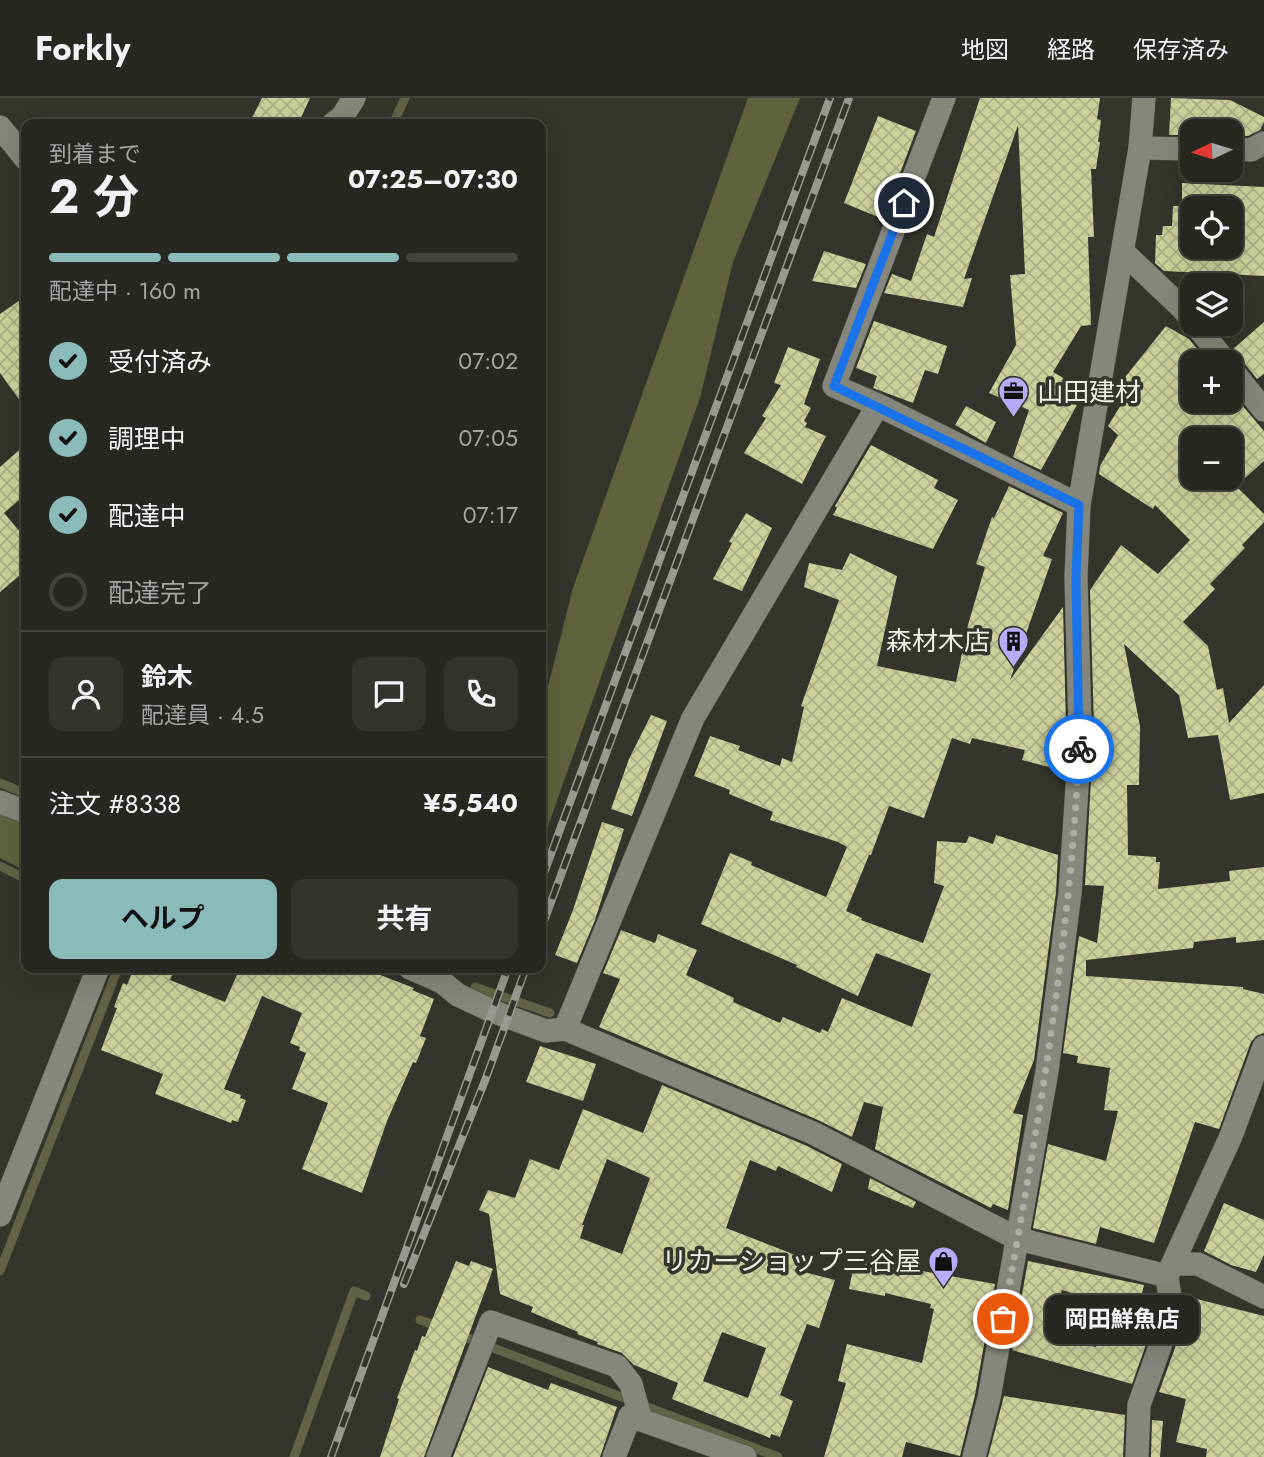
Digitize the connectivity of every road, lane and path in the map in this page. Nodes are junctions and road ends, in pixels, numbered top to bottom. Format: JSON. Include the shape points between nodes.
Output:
{"nodes":[{"id":1,"x":354,"y":98,"type":"edge"},
{"id":2,"x":944,"y":98,"type":"edge"},
{"id":3,"x":1148,"y":102,"type":"edge"},
{"id":4,"x":339,"y":119,"type":"edge"},
{"id":5,"x":0,"y":127,"type":"edge"},
{"id":6,"x":1264,"y":142,"type":"edge"},
{"id":7,"x":1140,"y":148,"type":"junction"},
{"id":8,"x":1180,"y":149,"type":"edge"},
{"id":9,"x":1243,"y":150,"type":"edge"},
{"id":10,"x":21,"y":153,"type":"edge"},
{"id":11,"x":1123,"y":252,"type":"junction"},
{"id":12,"x":1180,"y":306,"type":"edge"},
{"id":13,"x":1205,"y":336,"type":"edge"},
{"id":14,"x":1216,"y":350,"type":"edge"},
{"id":15,"x":1243,"y":384,"type":"edge"},
{"id":16,"x":878,"y":405,"type":"junction"},
{"id":17,"x":1264,"y":410,"type":"edge"},
{"id":18,"x":1079,"y":505,"type":"junction"},
{"id":19,"x":0,"y":802,"type":"edge"},
{"id":20,"x":21,"y":811,"type":"edge"},
{"id":21,"x":96,"y":973,"type":"edge"},
{"id":22,"x":421,"y":973,"type":"edge"},
{"id":23,"x":565,"y":1029,"type":"junction"},
{"id":24,"x":1264,"y":1047,"type":"edge"},
{"id":25,"x":0,"y":1215,"type":"edge"},
{"id":26,"x":1018,"y":1239,"type":"junction"},
{"id":27,"x":1170,"y":1270,"type":"junction"},
{"id":28,"x":1264,"y":1297,"type":"edge"},
{"id":29,"x":638,"y":1407,"type":"junction"},
{"id":30,"x":438,"y":1457,"type":"edge"},
{"id":31,"x":614,"y":1457,"type":"edge"},
{"id":32,"x":745,"y":1457,"type":"edge"},
{"id":33,"x":974,"y":1457,"type":"edge"},
{"id":34,"x":1137,"y":1457,"type":"edge"}],
"edges":[{"from":1,"to":4,"type":"street"},
{"from":2,"to":16,"type":"street","via":[[834,386]]},
{"from":3,"to":7,"type":"street"},
{"from":5,"to":10,"type":"street"},
{"from":6,"to":9,"type":"street"},
{"from":7,"to":8,"type":"street"},
{"from":7,"to":11,"type":"street"},
{"from":11,"to":12,"type":"street"},
{"from":11,"to":18,"type":"street"},
{"from":13,"to":14,"type":"street"},
{"from":15,"to":17,"type":"street"},
{"from":16,"to":18,"type":"street"},
{"from":16,"to":23,"type":"street","via":[[694,718]]},
{"from":18,"to":26,"type":"street","via":[[1080,726],[1070,893],[1048,1071]]},
{"from":19,"to":20,"type":"street"},
{"from":21,"to":25,"type":"street"},
{"from":22,"to":23,"type":"street","via":[[492,1011],[546,1031]]},
{"from":23,"to":26,"type":"street","via":[[813,1133]]},
{"from":24,"to":27,"type":"street","via":[[1231,1136]]},
{"from":26,"to":27,"type":"street"},
{"from":26,"to":33,"type":"street"},
{"from":27,"to":28,"type":"street","via":[[1198,1264]]},
{"from":27,"to":34,"type":"street","via":[[1172,1313],[1139,1405]]},
{"from":29,"to":30,"type":"street","via":[[631,1384],[617,1366],[491,1322]]},
{"from":29,"to":31,"type":"street","via":[[629,1416]]},
{"from":29,"to":32,"type":"street"}]}
